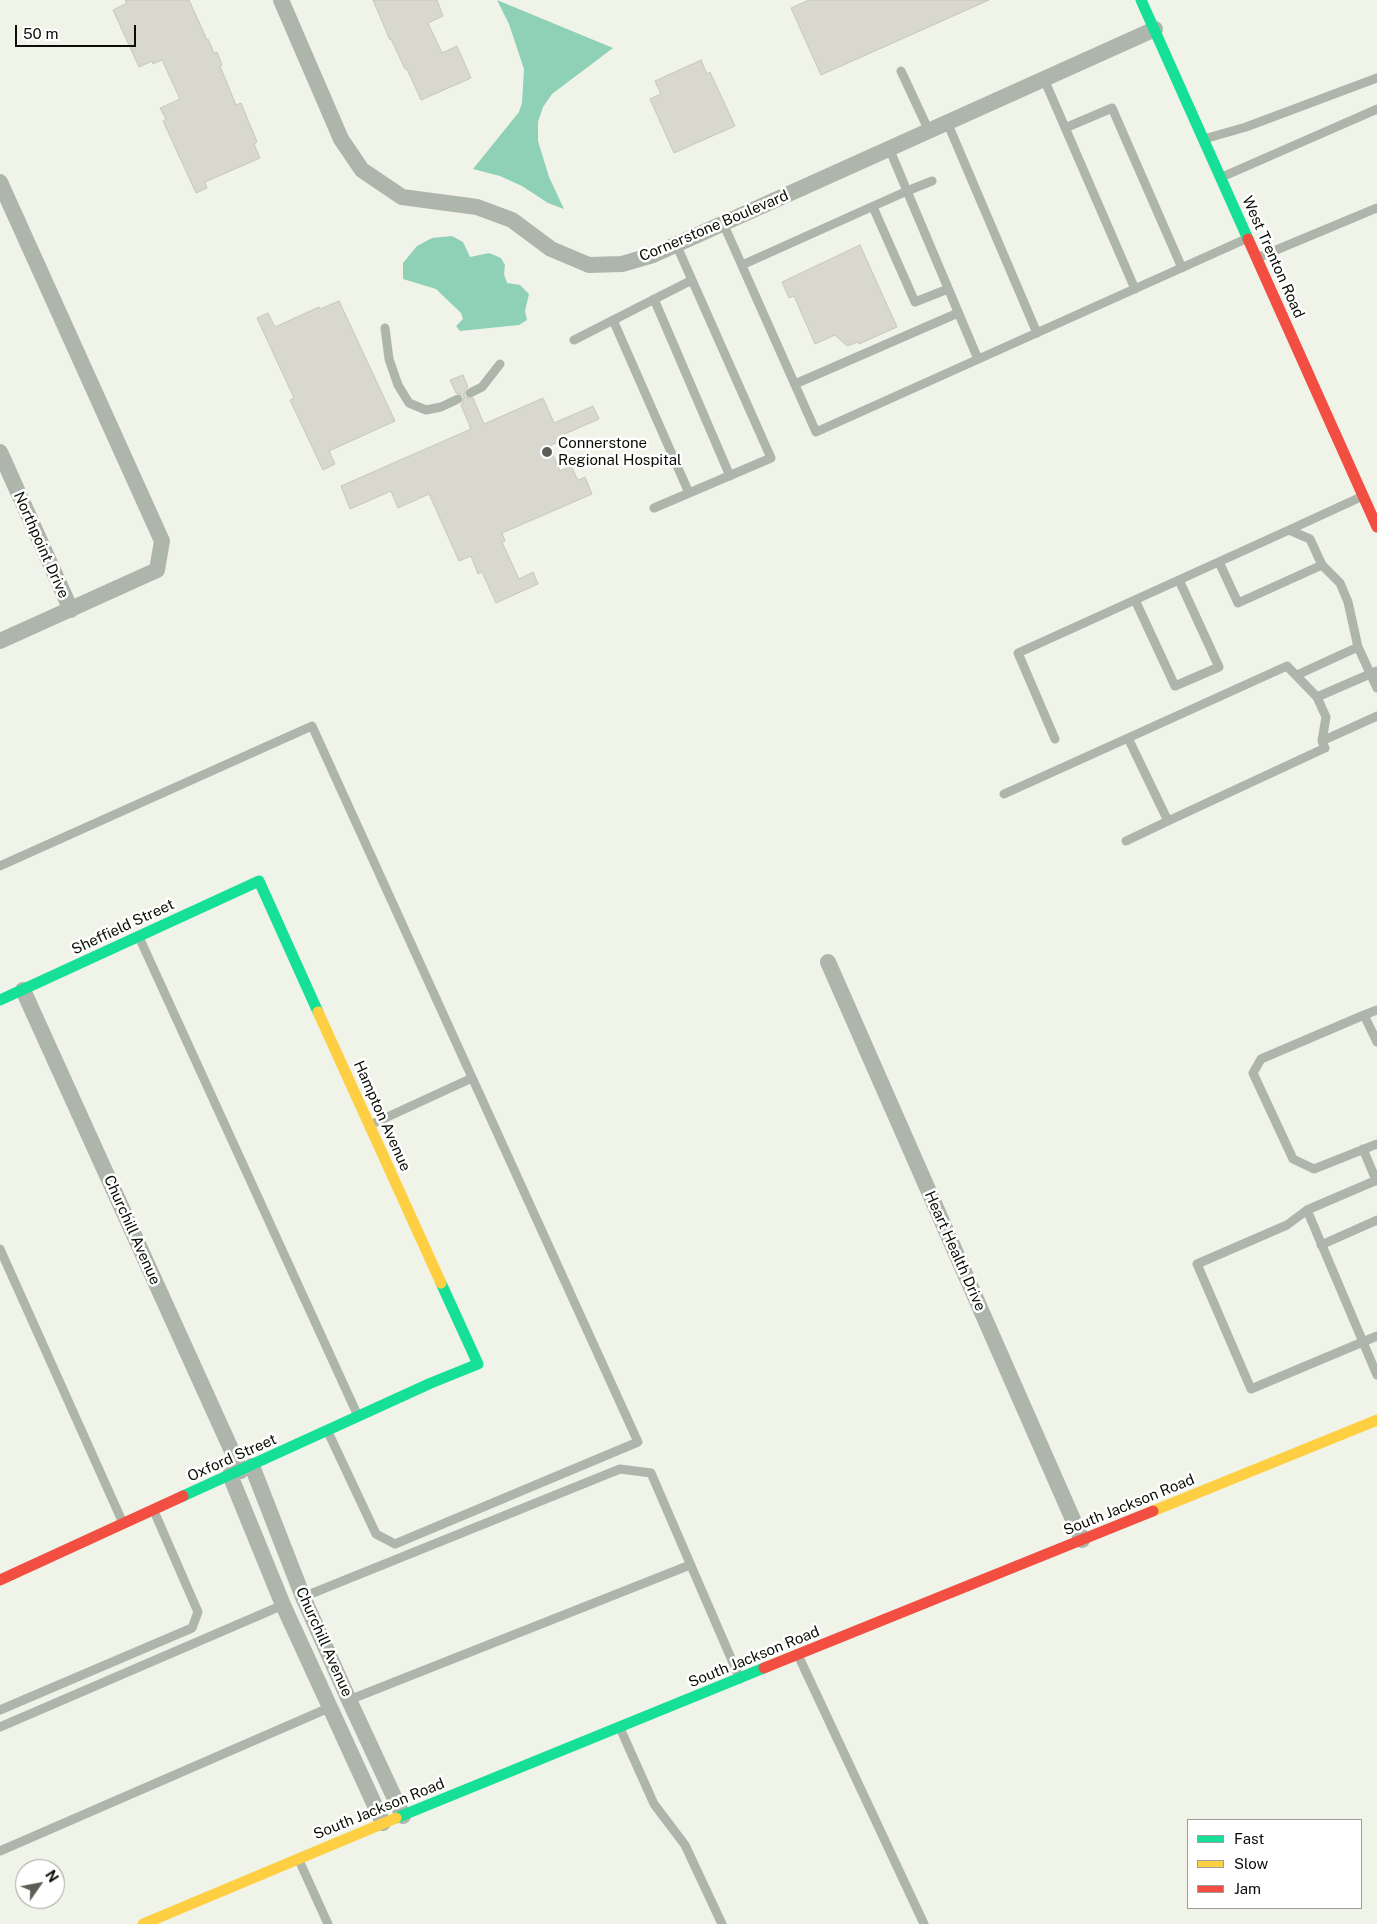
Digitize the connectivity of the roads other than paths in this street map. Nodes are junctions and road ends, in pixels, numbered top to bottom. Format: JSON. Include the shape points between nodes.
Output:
{"nodes":[{"id":1,"x":281,"y":0,"type":"edge"},
{"id":2,"x":1142,"y":0,"type":"edge"},
{"id":3,"x":1155,"y":29,"type":"junction"},
{"id":4,"x":901,"y":71,"type":"dead end"},
{"id":5,"x":1377,"y":78,"type":"edge"},
{"id":6,"x":1044,"y":79,"type":"junction"},
{"id":7,"x":1377,"y":109,"type":"edge"},
{"id":8,"x":947,"y":122,"type":"junction"},
{"id":9,"x":1065,"y":128,"type":"junction"},
{"id":10,"x":929,"y":130,"type":"junction"},
{"id":11,"x":1204,"y":139,"type":"junction"},
{"id":12,"x":889,"y":148,"type":"junction"},
{"id":13,"x":1221,"y":177,"type":"junction"},
{"id":14,"x":932,"y":181,"type":"dead end"},
{"id":15,"x":0,"y":182,"type":"edge"},
{"id":16,"x":907,"y":191,"type":"junction"},
{"id":17,"x":873,"y":207,"type":"junction"},
{"id":18,"x":1377,"y":208,"type":"edge"},
{"id":19,"x":723,"y":223,"type":"junction"},
{"id":20,"x":1248,"y":238,"type":"junction"},
{"id":21,"x":676,"y":244,"type":"junction"},
{"id":22,"x":1257,"y":258,"type":"junction"},
{"id":23,"x":742,"y":265,"type":"junction"},
{"id":24,"x":1182,"y":268,"type":"junction"},
{"id":25,"x":692,"y":280,"type":"junction"},
{"id":26,"x":948,"y":289,"type":"junction"},
{"id":27,"x":1135,"y":289,"type":"junction"},
{"id":28,"x":654,"y":299,"type":"junction"},
{"id":29,"x":958,"y":313,"type":"junction"},
{"id":30,"x":613,"y":320,"type":"junction"},
{"id":31,"x":385,"y":328,"type":"dead end"},
{"id":32,"x":1037,"y":333,"type":"junction"},
{"id":33,"x":574,"y":340,"type":"dead end"},
{"id":34,"x":978,"y":359,"type":"junction"},
{"id":35,"x":500,"y":364,"type":"dead end"},
{"id":36,"x":795,"y":384,"type":"junction"},
{"id":37,"x":470,"y":393,"type":"dead end"},
{"id":38,"x":458,"y":399,"type":"dead end"},
{"id":39,"x":0,"y":452,"type":"edge"},
{"id":40,"x":730,"y":476,"type":"junction"},
{"id":41,"x":688,"y":493,"type":"junction"},
{"id":42,"x":1363,"y":496,"type":"junction"},
{"id":43,"x":654,"y":508,"type":"dead end"},
{"id":44,"x":1377,"y":527,"type":"edge"},
{"id":45,"x":1289,"y":530,"type":"junction"},
{"id":46,"x":1219,"y":562,"type":"junction"},
{"id":47,"x":1322,"y":565,"type":"junction"},
{"id":48,"x":1179,"y":580,"type":"junction"},
{"id":49,"x":1135,"y":600,"type":"junction"},
{"id":50,"x":71,"y":610,"type":"junction"},
{"id":51,"x":0,"y":641,"type":"edge"},
{"id":52,"x":1358,"y":647,"type":"junction"},
{"id":53,"x":1374,"y":672,"type":"edge"},
{"id":54,"x":1296,"y":674,"type":"junction"},
{"id":55,"x":1377,"y":688,"type":"edge"},
{"id":56,"x":1317,"y":697,"type":"junction"},
{"id":57,"x":1377,"y":716,"type":"edge"},
{"id":58,"x":1128,"y":738,"type":"junction"},
{"id":59,"x":1055,"y":739,"type":"dead end"},
{"id":60,"x":1322,"y":741,"type":"junction"},
{"id":61,"x":1004,"y":794,"type":"dead end"},
{"id":62,"x":1168,"y":821,"type":"junction"},
{"id":63,"x":1126,"y":841,"type":"dead end"},
{"id":64,"x":0,"y":866,"type":"edge"},
{"id":65,"x":259,"y":881,"type":"joint"},
{"id":66,"x":139,"y":937,"type":"junction"},
{"id":67,"x":828,"y":962,"type":"dead end"},
{"id":68,"x":23,"y":990,"type":"junction"},
{"id":69,"x":0,"y":1000,"type":"edge"},
{"id":70,"x":1377,"y":1010,"type":"edge"},
{"id":71,"x":1364,"y":1015,"type":"junction"},
{"id":72,"x":1377,"y":1042,"type":"edge"},
{"id":73,"x":472,"y":1078,"type":"junction"},
{"id":74,"x":369,"y":1125,"type":"junction"},
{"id":75,"x":1377,"y":1144,"type":"edge"},
{"id":76,"x":1363,"y":1150,"type":"junction"},
{"id":77,"x":1376,"y":1180,"type":"edge"},
{"id":78,"x":1307,"y":1210,"type":"junction"},
{"id":79,"x":1377,"y":1220,"type":"edge"},
{"id":80,"x":1321,"y":1244,"type":"junction"},
{"id":81,"x":0,"y":1249,"type":"edge"},
{"id":82,"x":1377,"y":1336,"type":"edge"},
{"id":83,"x":1363,"y":1342,"type":"junction"},
{"id":84,"x":478,"y":1364,"type":"joint"},
{"id":85,"x":1377,"y":1375,"type":"edge"},
{"id":86,"x":358,"y":1417,"type":"junction"},
{"id":87,"x":1377,"y":1420,"type":"edge"},
{"id":88,"x":327,"y":1431,"type":"junction"},
{"id":89,"x":241,"y":1471,"type":"junction"},
{"id":90,"x":153,"y":1510,"type":"junction"},
{"id":91,"x":124,"y":1524,"type":"junction"},
{"id":92,"x":1082,"y":1540,"type":"junction"},
{"id":93,"x":690,"y":1565,"type":"junction"},
{"id":94,"x":1,"y":1578,"type":"edge"},
{"id":95,"x":303,"y":1597,"type":"junction"},
{"id":96,"x":283,"y":1605,"type":"junction"},
{"id":97,"x":798,"y":1655,"type":"junction"},
{"id":98,"x":740,"y":1679,"type":"junction"},
{"id":99,"x":349,"y":1700,"type":"junction"},
{"id":100,"x":331,"y":1707,"type":"junction"},
{"id":101,"x":0,"y":1710,"type":"edge"},
{"id":102,"x":0,"y":1727,"type":"edge"},
{"id":103,"x":620,"y":1728,"type":"junction"},
{"id":104,"x":403,"y":1816,"type":"junction"},
{"id":105,"x":383,"y":1823,"type":"junction"},
{"id":106,"x":0,"y":1851,"type":"edge"},
{"id":107,"x":298,"y":1858,"type":"junction"},
{"id":108,"x":143,"y":1924,"type":"edge"},
{"id":109,"x":328,"y":1924,"type":"edge"},
{"id":110,"x":722,"y":1924,"type":"edge"},
{"id":111,"x":924,"y":1924,"type":"edge"}],
"edges":[{"from":1,"to":21,"type":"street","name":"Cornerstone Boulevard","via":[[341,139],[362,170],[402,197],[477,207],[512,220],[551,249],[589,265],[622,264]]},
{"from":2,"to":3,"type":"main road","name":"West Trenton Road"},
{"from":3,"to":6,"type":"street","name":"Cornerstone Boulevard"},
{"from":3,"to":11,"type":"main road","name":"West Trenton Road"},
{"from":4,"to":10,"type":"lane"},
{"from":5,"to":11,"type":"lane","via":[[1246,127]]},
{"from":6,"to":8,"type":"street","name":"Cornerstone Boulevard"},
{"from":6,"to":9,"type":"lane"},
{"from":7,"to":13,"type":"lane"},
{"from":8,"to":10,"type":"street","name":"Cornerstone Boulevard"},
{"from":8,"to":32,"type":"lane"},
{"from":9,"to":24,"type":"lane","via":[[1112,108]]},
{"from":9,"to":27,"type":"lane"},
{"from":10,"to":12,"type":"street","name":"Cornerstone Boulevard"},
{"from":11,"to":13,"type":"main road","name":"West Trenton Road"},
{"from":12,"to":16,"type":"lane"},
{"from":12,"to":19,"type":"street","name":"Cornerstone Boulevard"},
{"from":13,"to":20,"type":"main road","name":"West Trenton Road"},
{"from":14,"to":16,"type":"lane"},
{"from":15,"to":50,"type":"street","via":[[162,541],[157,570]]},
{"from":16,"to":17,"type":"lane"},
{"from":16,"to":26,"type":"lane"},
{"from":17,"to":23,"type":"lane"},
{"from":17,"to":26,"type":"lane","via":[[914,302]]},
{"from":18,"to":22,"type":"lane"},
{"from":19,"to":21,"type":"street","name":"Cornerstone Boulevard"},
{"from":19,"to":23,"type":"lane"},
{"from":20,"to":22,"type":"main road","name":"West Trenton Road"},
{"from":20,"to":24,"type":"lane"},
{"from":21,"to":25,"type":"lane"},
{"from":22,"to":42,"type":"main road","name":"West Trenton Road"},
{"from":23,"to":36,"type":"lane"},
{"from":24,"to":27,"type":"lane"},
{"from":25,"to":28,"type":"lane"},
{"from":25,"to":40,"type":"lane","via":[[771,458]]},
{"from":26,"to":29,"type":"lane"},
{"from":27,"to":32,"type":"lane"},
{"from":28,"to":30,"type":"lane"},
{"from":28,"to":40,"type":"lane"},
{"from":29,"to":34,"type":"lane"},
{"from":29,"to":36,"type":"lane"},
{"from":30,"to":33,"type":"lane"},
{"from":30,"to":41,"type":"lane"},
{"from":31,"to":38,"type":"lane","via":[[389,359],[398,385],[409,403],[426,410]]},
{"from":32,"to":34,"type":"lane"},
{"from":34,"to":36,"type":"lane","via":[[816,432]]},
{"from":35,"to":37,"type":"lane","via":[[482,387]]},
{"from":39,"to":50,"type":"street","name":"Northpoint Drive"},
{"from":40,"to":41,"type":"lane"},
{"from":41,"to":43,"type":"lane"},
{"from":42,"to":44,"type":"main road","name":"West Trenton Road"},
{"from":42,"to":45,"type":"lane"},
{"from":45,"to":46,"type":"lane"},
{"from":45,"to":47,"type":"lane","via":[[1310,538]]},
{"from":46,"to":47,"type":"lane","via":[[1238,603]]},
{"from":46,"to":48,"type":"lane"},
{"from":47,"to":52,"type":"lane","via":[[1340,583],[1348,602]]},
{"from":48,"to":49,"type":"lane"},
{"from":48,"to":49,"type":"lane","via":[[1219,666],[1175,686]]},
{"from":49,"to":59,"type":"lane","via":[[1018,654]]},
{"from":50,"to":51,"type":"street"},
{"from":52,"to":53,"type":"lane"},
{"from":52,"to":54,"type":"lane"},
{"from":53,"to":55,"type":"lane"},
{"from":53,"to":56,"type":"lane"},
{"from":54,"to":56,"type":"lane"},
{"from":54,"to":58,"type":"lane","via":[[1287,666]]},
{"from":56,"to":60,"type":"lane","via":[[1326,717]]},
{"from":57,"to":60,"type":"lane"},
{"from":58,"to":61,"type":"lane"},
{"from":58,"to":62,"type":"lane"},
{"from":60,"to":62,"type":"lane","via":[[1325,748]]},
{"from":62,"to":63,"type":"lane"},
{"from":64,"to":73,"type":"lane","via":[[312,726]]},
{"from":65,"to":66,"type":"main road","name":"Sheffield Street"},
{"from":65,"to":74,"type":"main road","name":"Hampton Avenue"},
{"from":66,"to":68,"type":"main road","name":"Sheffield Street"},
{"from":66,"to":86,"type":"lane"},
{"from":67,"to":92,"type":"street","name":"Heart Health Drive"},
{"from":68,"to":69,"type":"main road","name":"Sheffield Street"},
{"from":68,"to":89,"type":"street","name":"Churchill Avenue"},
{"from":70,"to":71,"type":"lane"},
{"from":71,"to":72,"type":"lane"},
{"from":71,"to":76,"type":"lane","via":[[1261,1058],[1253,1073],[1293,1159],[1314,1169]]},
{"from":73,"to":74,"type":"lane"},
{"from":73,"to":88,"type":"lane","via":[[638,1442],[395,1544],[376,1534]]},
{"from":74,"to":84,"type":"main road","name":"Hampton Avenue"},
{"from":75,"to":76,"type":"lane"},
{"from":76,"to":77,"type":"lane"},
{"from":77,"to":78,"type":"lane"},
{"from":78,"to":80,"type":"lane"},
{"from":78,"to":83,"type":"lane","via":[[1287,1225],[1197,1264],[1251,1389]]},
{"from":79,"to":80,"type":"lane"},
{"from":80,"to":83,"type":"lane"},
{"from":81,"to":91,"type":"lane"},
{"from":82,"to":83,"type":"lane"},
{"from":83,"to":85,"type":"lane"},
{"from":84,"to":86,"type":"main road","name":"Oxford Street"},
{"from":86,"to":88,"type":"main road","name":"Oxford Street"},
{"from":87,"to":92,"type":"main road","name":"South Jackson Road"},
{"from":88,"to":89,"type":"main road","name":"Oxford Street"},
{"from":89,"to":90,"type":"main road","name":"Oxford Street"},
{"from":89,"to":95,"type":"street","name":"Churchill Avenue"},
{"from":89,"to":96,"type":"street","name":"Churchill Avenue"},
{"from":90,"to":91,"type":"main road","name":"Oxford Street"},
{"from":90,"to":101,"type":"lane","via":[[198,1612],[192,1628]]},
{"from":91,"to":94,"type":"main road","name":"Oxford Street"},
{"from":92,"to":97,"type":"main road","name":"South Jackson Road"},
{"from":93,"to":95,"type":"lane","via":[[650,1473],[620,1469]]},
{"from":93,"to":98,"type":"lane"},
{"from":93,"to":99,"type":"lane"},
{"from":95,"to":96,"type":"street"},
{"from":95,"to":99,"type":"street","name":"Churchill Avenue"},
{"from":96,"to":100,"type":"street","name":"Churchill Avenue"},
{"from":96,"to":102,"type":"lane"},
{"from":97,"to":98,"type":"main road","name":"South Jackson Road"},
{"from":97,"to":111,"type":"lane"},
{"from":98,"to":103,"type":"main road","name":"South Jackson Road"},
{"from":99,"to":100,"type":"street"},
{"from":99,"to":104,"type":"street","name":"Churchill Avenue"},
{"from":100,"to":105,"type":"street","name":"Churchill Avenue"},
{"from":100,"to":106,"type":"lane"},
{"from":103,"to":104,"type":"main road","name":"South Jackson Road"},
{"from":103,"to":110,"type":"lane","via":[[654,1804],[685,1845]]},
{"from":104,"to":105,"type":"main road","name":"South Jackson Road"},
{"from":105,"to":107,"type":"main road","name":"South Jackson Road"},
{"from":107,"to":108,"type":"main road","name":"South Jackson Road"},
{"from":107,"to":109,"type":"lane"}]}
